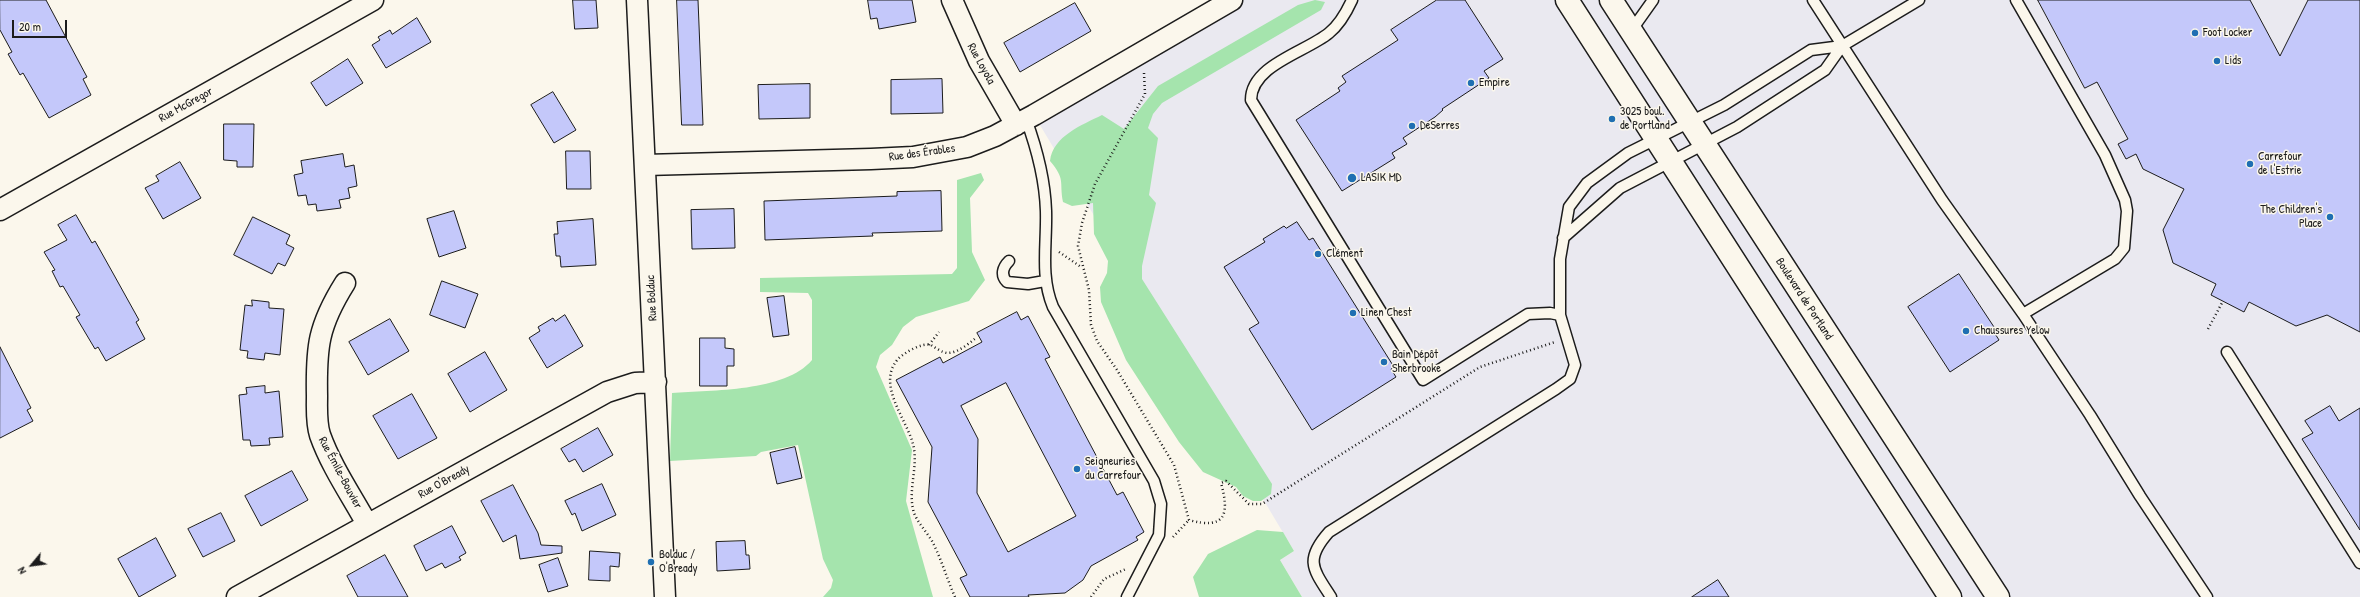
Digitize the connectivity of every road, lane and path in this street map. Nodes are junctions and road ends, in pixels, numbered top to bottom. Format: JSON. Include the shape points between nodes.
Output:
{"nodes":[{"id":1,"x":373,"y":0,"type":"edge"},
{"id":2,"x":637,"y":0,"type":"edge"},
{"id":3,"x":952,"y":0,"type":"edge"},
{"id":4,"x":1232,"y":0,"type":"edge"},
{"id":5,"x":1352,"y":0,"type":"edge"},
{"id":6,"x":1567,"y":0,"type":"edge"},
{"id":7,"x":1611,"y":0,"type":"edge"},
{"id":8,"x":1653,"y":0,"type":"edge"},
{"id":9,"x":1813,"y":0,"type":"edge"},
{"id":10,"x":1919,"y":0,"type":"edge"},
{"id":11,"x":2016,"y":0,"type":"edge"},
{"id":12,"x":1631,"y":31,"type":"junction"},
{"id":13,"x":1842,"y":46,"type":"junction"},
{"id":14,"x":1137,"y":55,"type":"junction"},
{"id":15,"x":1021,"y":122,"type":"junction"},
{"id":16,"x":1690,"y":122,"type":"junction"},
{"id":17,"x":1657,"y":139,"type":"junction"},
{"id":18,"x":1704,"y":143,"type":"junction"},
{"id":19,"x":1670,"y":160,"type":"junction"},
{"id":20,"x":645,"y":165,"type":"junction"},
{"id":21,"x":0,"y":210,"type":"edge"},
{"id":22,"x":1564,"y":238,"type":"junction"},
{"id":23,"x":1045,"y":243,"type":"junction"},
{"id":24,"x":1009,"y":261,"type":"dead end"},
{"id":25,"x":1082,"y":268,"type":"junction"},
{"id":26,"x":1045,"y":281,"type":"junction"},
{"id":27,"x":345,"y":283,"type":"dead end"},
{"id":28,"x":2223,"y":301,"type":"dead end"},
{"id":29,"x":2023,"y":314,"type":"junction"},
{"id":30,"x":1560,"y":315,"type":"junction"},
{"id":31,"x":2208,"y":330,"type":"dead end"},
{"id":32,"x":938,"y":332,"type":"dead end"},
{"id":33,"x":976,"y":338,"type":"dead end"},
{"id":34,"x":1567,"y":338,"type":"junction"},
{"id":35,"x":929,"y":345,"type":"junction"},
{"id":36,"x":2227,"y":352,"type":"dead end"},
{"id":37,"x":656,"y":382,"type":"junction"},
{"id":38,"x":367,"y":524,"type":"junction"},
{"id":39,"x":1149,"y":555,"type":"junction"},
{"id":40,"x":2360,"y":563,"type":"edge"},
{"id":41,"x":237,"y":597,"type":"edge"},
{"id":42,"x":665,"y":597,"type":"edge"},
{"id":43,"x":955,"y":597,"type":"edge"},
{"id":44,"x":1091,"y":597,"type":"edge"},
{"id":45,"x":1128,"y":597,"type":"edge"},
{"id":46,"x":1331,"y":597,"type":"edge"},
{"id":47,"x":1950,"y":597,"type":"edge"},
{"id":48,"x":1998,"y":597,"type":"edge"},
{"id":49,"x":2207,"y":597,"type":"edge"}],
"edges":[{"from":1,"to":21,"type":"street","name":"Rue McGregor"},
{"from":2,"to":20,"type":"street","name":"Rue Bolduc"},
{"from":3,"to":15,"type":"street","name":"Rue Loyola","via":[[979,61]]},
{"from":4,"to":14,"type":"street","name":"Rue des Érables"},
{"from":5,"to":30,"type":"lane","via":[[1330,33],[1262,75],[1251,89],[1251,100],[1423,380],[1528,314]]},
{"from":6,"to":17,"type":"main road"},
{"from":7,"to":12,"type":"main road","name":"Boulevard de Portland"},
{"from":8,"to":12,"type":"lane"},
{"from":9,"to":13,"type":"lane"},
{"from":10,"to":13,"type":"lane"},
{"from":11,"to":29,"type":"lane","via":[[2105,155],[2125,200],[2127,211],[2124,248],[2115,259]]},
{"from":12,"to":16,"type":"main road","name":"Boulevard de Portland"},
{"from":13,"to":16,"type":"lane","via":[[1812,50],[1724,106]]},
{"from":13,"to":18,"type":"lane","via":[[1825,70],[1737,127]]},
{"from":13,"to":29,"type":"lane","via":[[1942,200]]},
{"from":14,"to":15,"type":"street","name":"Rue des Érables"},
{"from":14,"to":25,"type":"path","via":[[1146,76],[1145,94],[1095,184],[1082,223],[1078,246]]},
{"from":15,"to":20,"type":"street","name":"Rue des Érables","via":[[967,147],[913,157]]},
{"from":15,"to":23,"type":"lane","via":[[1035,145],[1043,182],[1046,211]]},
{"from":16,"to":17,"type":"lane"},
{"from":16,"to":18,"type":"main road","name":"Boulevard de Portland"},
{"from":17,"to":19,"type":"main road"},
{"from":17,"to":22,"type":"lane","via":[[1628,153],[1587,183],[1569,207]]},
{"from":18,"to":19,"type":"lane"},
{"from":18,"to":48,"type":"main road","name":"Boulevard de Portland"},
{"from":19,"to":22,"type":"lane","via":[[1620,188]]},
{"from":19,"to":47,"type":"main road"},
{"from":20,"to":37,"type":"street","name":"Rue Bolduc"},
{"from":22,"to":30,"type":"lane","via":[[1560,259]]},
{"from":23,"to":25,"type":"path"},
{"from":23,"to":26,"type":"lane"},
{"from":24,"to":26,"type":"lane","via":[[1003,273],[1003,278],[1007,282],[1028,284]]},
{"from":25,"to":34,"type":"path","via":[[1089,290],[1090,325],[1097,341],[1174,465],[1188,520],[1205,524],[1217,520],[1224,514],[1226,502],[1221,483],[1226,481],[1230,484],[1249,504],[1262,504],[1480,367]]},
{"from":26,"to":39,"type":"lane","via":[[1053,307],[1154,481],[1161,504],[1161,517],[1159,535]]},
{"from":27,"to":38,"type":"street","name":"Rue Émile-Bouvier","via":[[324,323],[318,341],[317,417],[319,433],[326,452]]},
{"from":28,"to":31,"type":"path"},
{"from":29,"to":49,"type":"lane"},
{"from":30,"to":34,"type":"lane"},
{"from":32,"to":35,"type":"path"},
{"from":33,"to":35,"type":"path","via":[[951,352],[941,351]]},
{"from":34,"to":46,"type":"lane","via":[[1575,365],[1570,379],[1329,532],[1318,544],[1312,558],[1316,574]]},
{"from":35,"to":43,"type":"path","via":[[904,354],[898,359],[890,382],[891,393],[913,446],[911,494],[915,515],[932,542]]},
{"from":36,"to":40,"type":"lane"},
{"from":37,"to":38,"type":"street","name":"Rue O'Bready","via":[[635,383],[607,392]]},
{"from":37,"to":42,"type":"street","name":"Rue Bolduc"},
{"from":38,"to":41,"type":"street","name":"Rue O'Bready"},
{"from":39,"to":44,"type":"path","via":[[1104,579]]},
{"from":39,"to":45,"type":"lane"}]}
